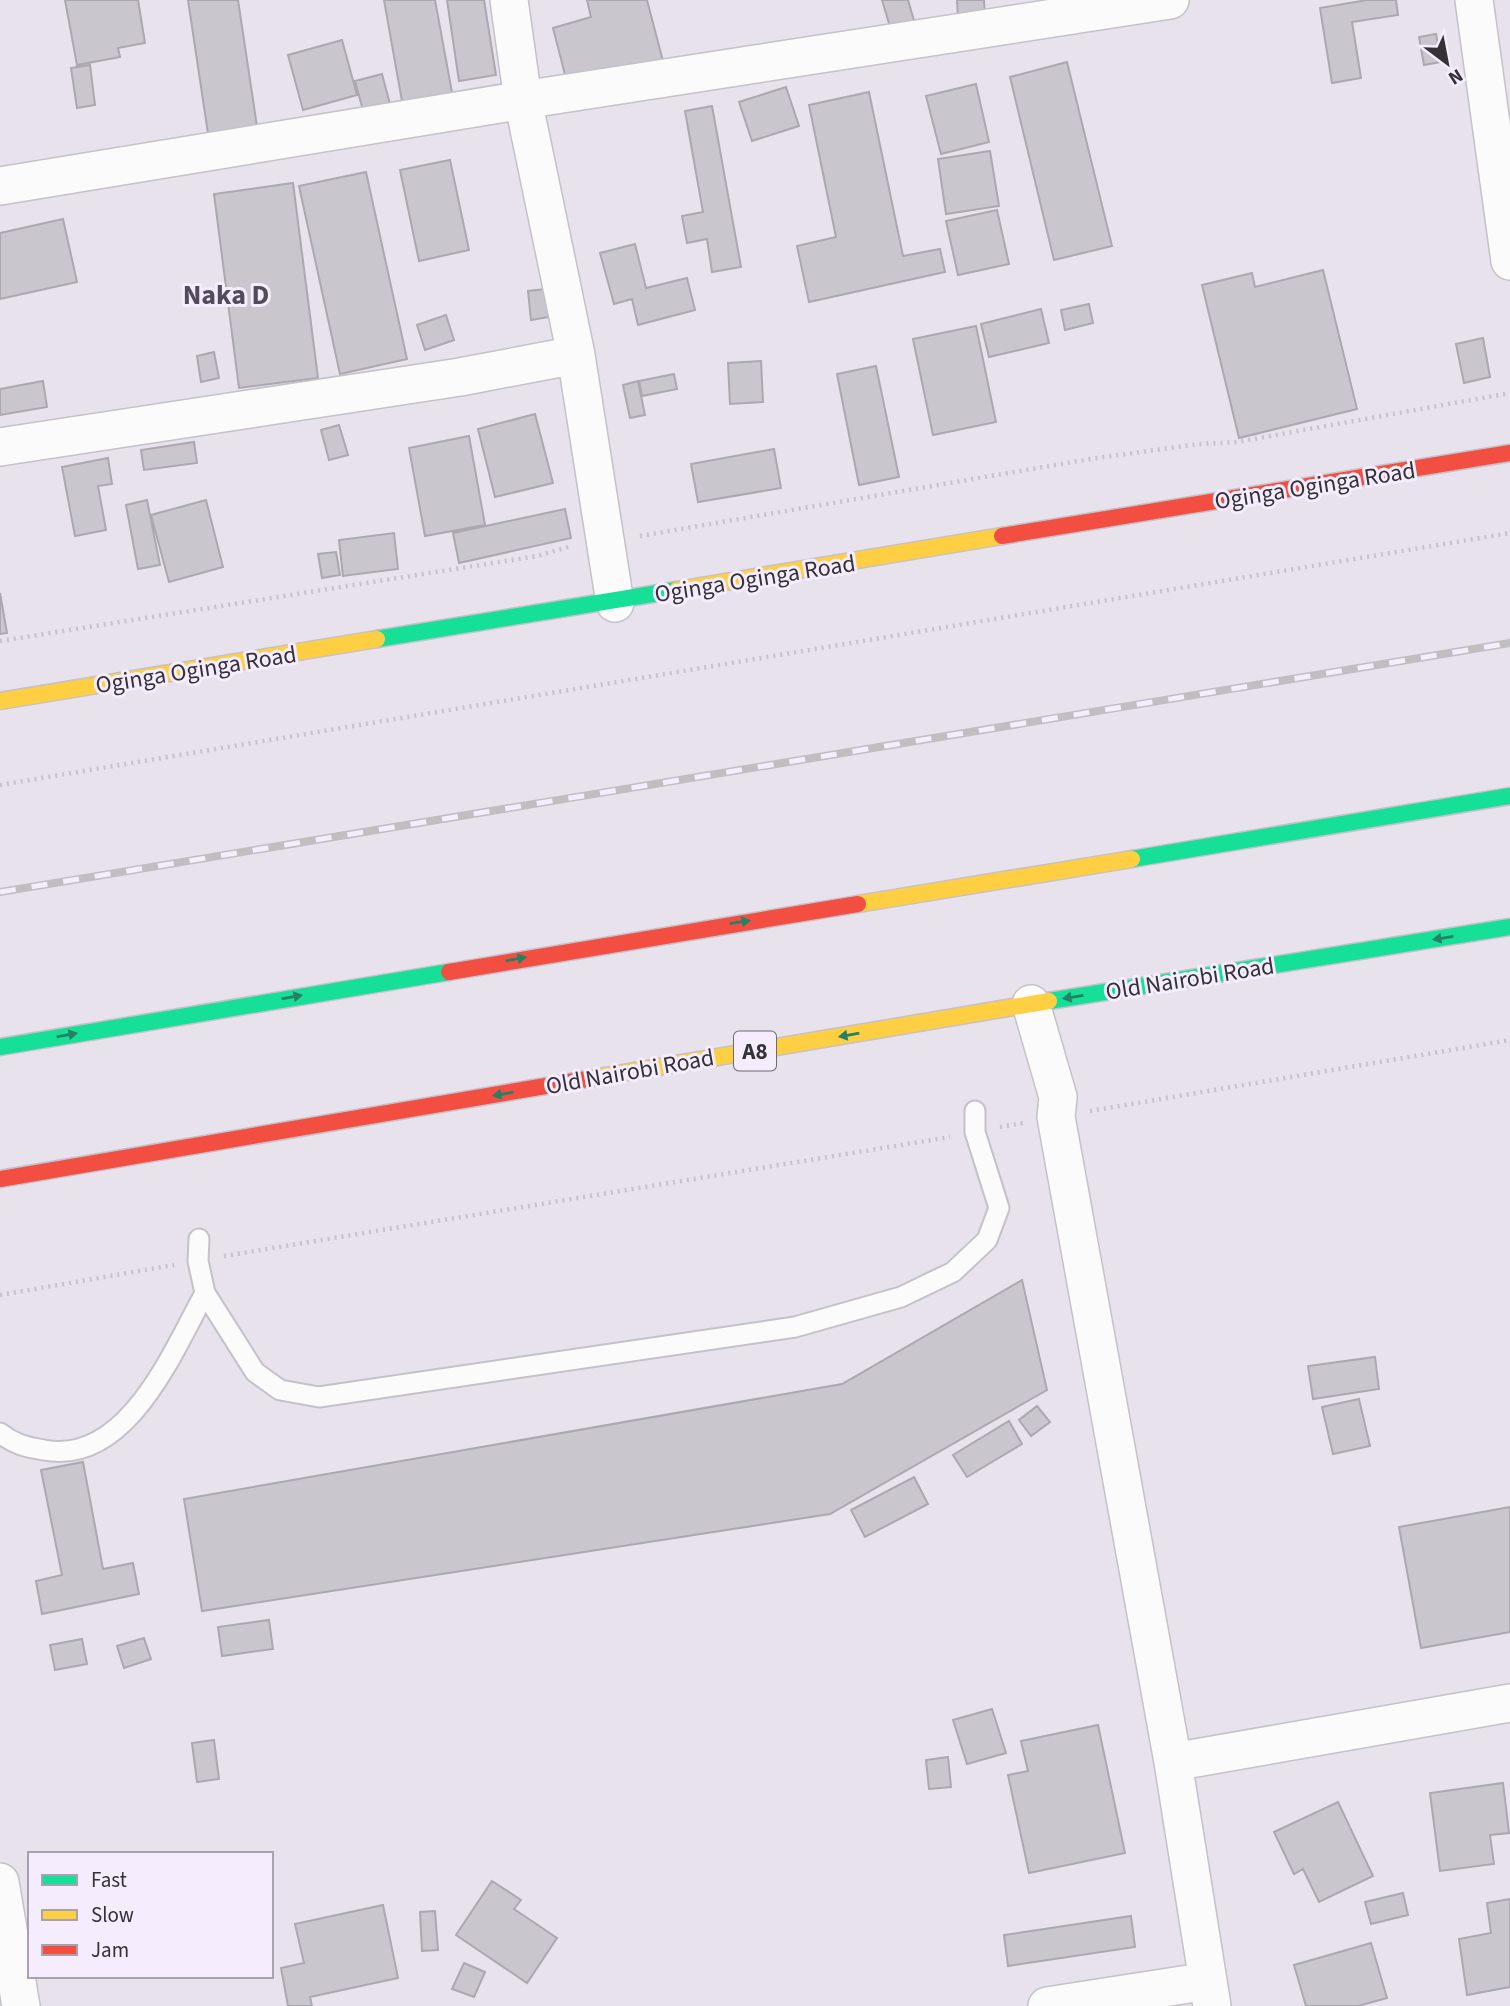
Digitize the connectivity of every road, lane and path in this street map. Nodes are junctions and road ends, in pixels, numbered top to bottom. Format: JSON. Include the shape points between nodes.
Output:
{"nodes":[{"id":1,"x":509,"y":0,"type":"edge"},
{"id":2,"x":1170,"y":0,"type":"edge"},
{"id":3,"x":1474,"y":0,"type":"edge"},
{"id":4,"x":523,"y":100,"type":"junction"},
{"id":5,"x":0,"y":186,"type":"edge"},
{"id":6,"x":1510,"y":261,"type":"edge"},
{"id":7,"x":576,"y":355,"type":"junction"},
{"id":8,"x":1510,"y":393,"type":"edge"},
{"id":9,"x":0,"y":447,"type":"edge"},
{"id":10,"x":1510,"y":453,"type":"edge"},
{"id":11,"x":1510,"y":533,"type":"edge"},
{"id":12,"x":605,"y":541,"type":"junction"},
{"id":13,"x":615,"y":603,"type":"junction"},
{"id":14,"x":0,"y":641,"type":"edge"},
{"id":15,"x":0,"y":701,"type":"edge"},
{"id":16,"x":0,"y":785,"type":"edge"},
{"id":17,"x":1510,"y":796,"type":"edge"},
{"id":18,"x":1510,"y":927,"type":"edge"},
{"id":19,"x":1031,"y":1004,"type":"junction"},
{"id":20,"x":1510,"y":1040,"type":"edge"},
{"id":21,"x":0,"y":1047,"type":"edge"},
{"id":22,"x":975,"y":1111,"type":"dead end"},
{"id":23,"x":1056,"y":1117,"type":"junction"},
{"id":24,"x":975,"y":1132,"type":"junction"},
{"id":25,"x":0,"y":1180,"type":"edge"},
{"id":26,"x":199,"y":1239,"type":"dead end"},
{"id":27,"x":198,"y":1261,"type":"junction"},
{"id":28,"x":205,"y":1293,"type":"junction"},
{"id":29,"x":0,"y":1295,"type":"edge"},
{"id":30,"x":0,"y":1433,"type":"edge"},
{"id":31,"x":1510,"y":1703,"type":"edge"},
{"id":32,"x":1173,"y":1762,"type":"junction"},
{"id":33,"x":0,"y":1882,"type":"edge"},
{"id":34,"x":1210,"y":1993,"type":"edge"},
{"id":35,"x":21,"y":2006,"type":"edge"},
{"id":36,"x":1047,"y":2006,"type":"edge"}],
"edges":[{"from":1,"to":4,"type":"street"},
{"from":2,"to":4,"type":"street"},
{"from":3,"to":6,"type":"street"},
{"from":4,"to":5,"type":"street"},
{"from":4,"to":7,"type":"street"},
{"from":7,"to":9,"type":"street"},
{"from":7,"to":12,"type":"street"},
{"from":8,"to":12,"type":"path","via":[[1237,442],[1090,459]]},
{"from":10,"to":13,"type":"main road","name":"Oginga Oginga Road"},
{"from":11,"to":16,"type":"path"},
{"from":12,"to":13,"type":"street"},
{"from":12,"to":14,"type":"path","via":[[537,556]]},
{"from":13,"to":15,"type":"main road","name":"Oginga Oginga Road"},
{"from":21,"to":17,"type":"main road","one_way":true},
{"from":18,"to":19,"type":"main road","name":"Old Nairobi Road","number":"A8","one_way":true},
{"from":19,"to":23,"type":"street","via":[[1058,1097]]},
{"from":19,"to":25,"type":"main road","name":"Old Nairobi Road","number":"A8","one_way":true},
{"from":20,"to":23,"type":"path"},
{"from":22,"to":24,"type":"lane"},
{"from":23,"to":24,"type":"path"},
{"from":23,"to":32,"type":"street"},
{"from":24,"to":27,"type":"path"},
{"from":24,"to":28,"type":"lane","via":[[999,1208],[987,1240],[953,1272],[901,1297],[795,1326],[319,1397],[280,1391],[255,1372]]},
{"from":26,"to":27,"type":"lane"},
{"from":27,"to":28,"type":"lane"},
{"from":27,"to":29,"type":"path"},
{"from":28,"to":30,"type":"lane","via":[[148,1397],[112,1432],[88,1447],[54,1452],[15,1445]]},
{"from":31,"to":32,"type":"street"},
{"from":32,"to":34,"type":"street"},
{"from":33,"to":35,"type":"street"},
{"from":34,"to":36,"type":"street"}]}
